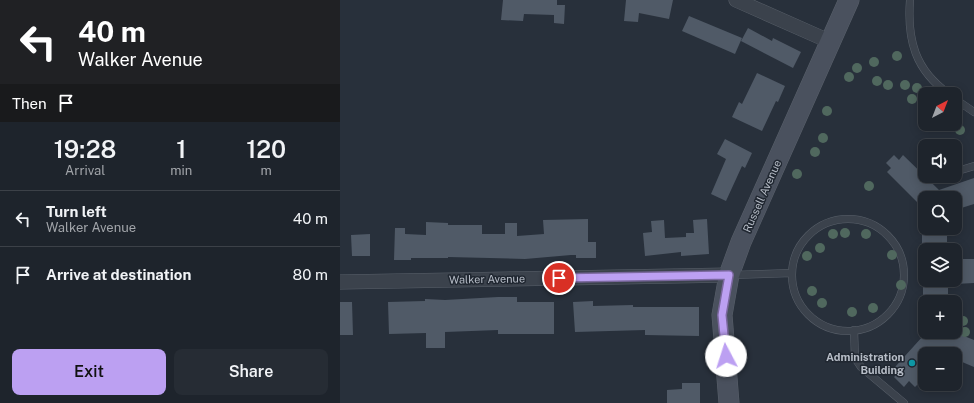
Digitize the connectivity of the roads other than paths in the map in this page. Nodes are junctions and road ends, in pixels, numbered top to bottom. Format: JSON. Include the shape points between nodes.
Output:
{"nodes":[{"id":1,"x":736,"y":0,"type":"edge"},
{"id":2,"x":849,"y":0,"type":"edge"},
{"id":3,"x":910,"y":0,"type":"edge"},
{"id":4,"x":831,"y":42,"type":"junction"},
{"id":5,"x":940,"y":87,"type":"edge"},
{"id":6,"x":962,"y":104,"type":"edge"},
{"id":7,"x":974,"y":112,"type":"edge"},
{"id":8,"x":974,"y":166,"type":"edge"},
{"id":9,"x":962,"y":170,"type":"edge"},
{"id":10,"x":792,"y":273,"type":"junction"},
{"id":11,"x":729,"y":275,"type":"junction"},
{"id":12,"x":340,"y":282,"type":"edge"},
{"id":13,"x":854,"y":330,"type":"junction"},
{"id":14,"x":729,"y":403,"type":"edge"},
{"id":15,"x":904,"y":403,"type":"edge"}],
"edges":[{"from":1,"to":4,"type":"street"},
{"from":2,"to":4,"type":"street","name":"Russell Avenue"},
{"from":3,"to":5,"type":"lane","via":[[909,16],[914,52],[921,66]]},
{"from":4,"to":11,"type":"street","name":"Russell Avenue","via":[[741,242]]},
{"from":6,"to":7,"type":"lane"},
{"from":8,"to":9,"type":"lane"},
{"from":10,"to":11,"type":"lane"},
{"from":10,"to":13,"type":"lane","via":[[792,282],[799,302],[812,317],[837,330]]},
{"from":10,"to":13,"type":"lane","via":[[800,244],[812,231],[828,222],[853,218],[870,223],[885,233],[899,252],[902,261],[904,274],[901,293],[887,315],[868,327]]},
{"from":11,"to":12,"type":"street","name":"Walker Avenue"},
{"from":11,"to":14,"type":"street","name":"Russell Avenue","via":[[722,315]]},
{"from":13,"to":15,"type":"lane","via":[[855,358],[861,367]]}]}
